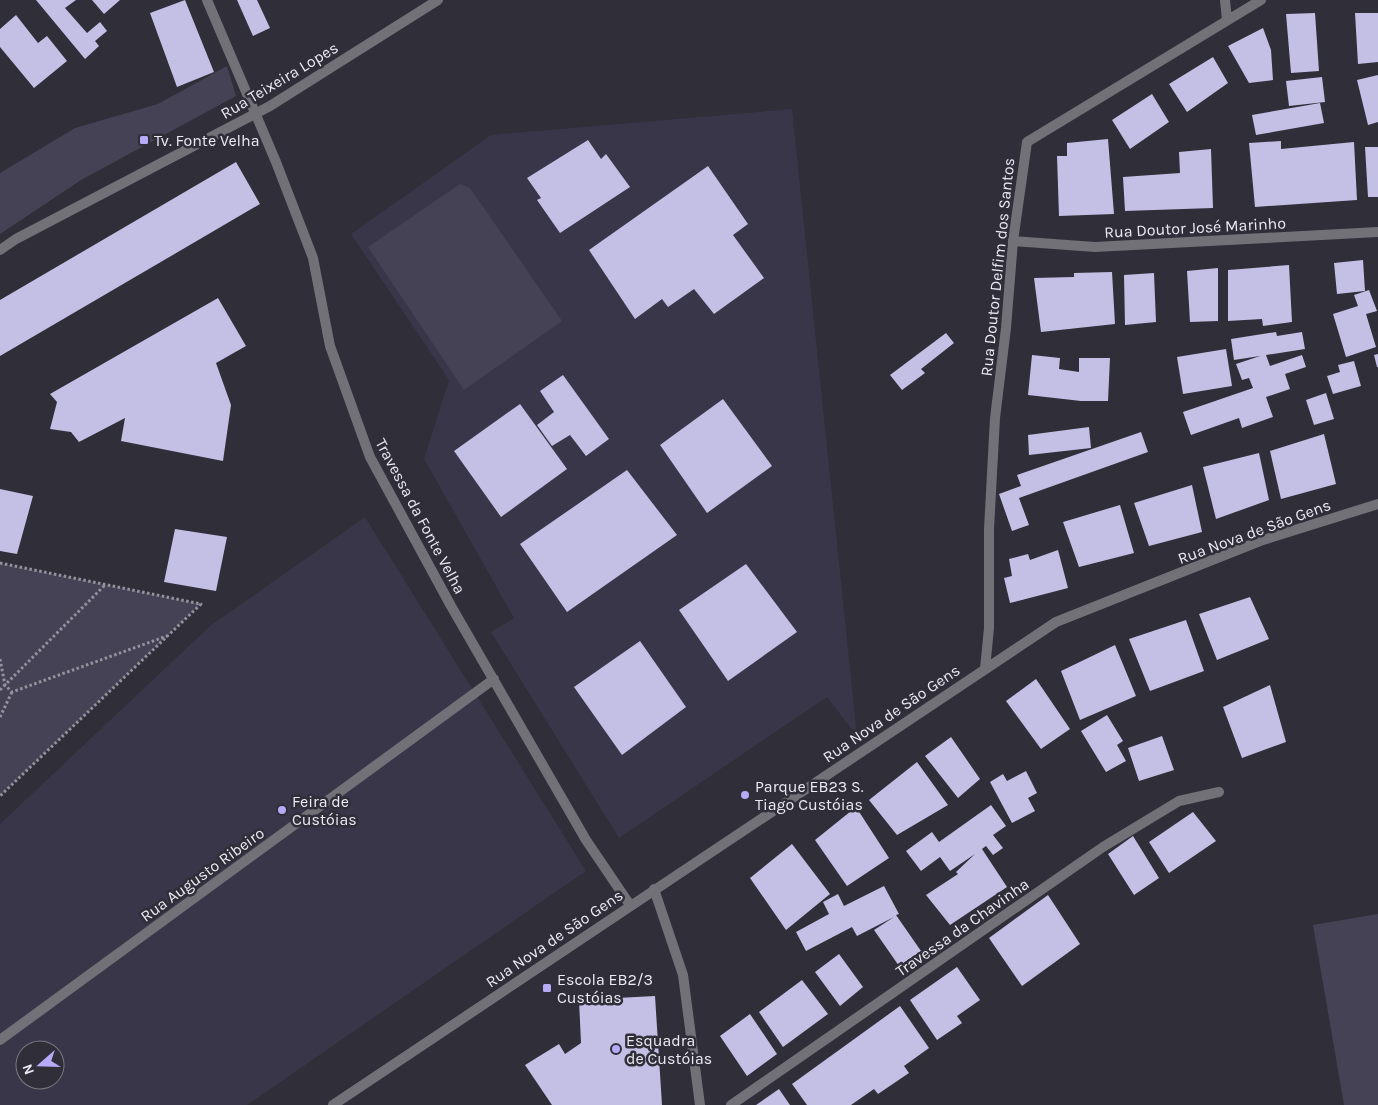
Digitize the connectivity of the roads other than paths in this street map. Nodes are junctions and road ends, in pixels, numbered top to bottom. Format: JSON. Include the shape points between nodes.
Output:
{"nodes":[{"id":1,"x":207,"y":0,"type":"edge"},
{"id":2,"x":438,"y":0,"type":"edge"},
{"id":3,"x":1225,"y":0,"type":"edge"},
{"id":4,"x":1261,"y":0,"type":"edge"},
{"id":5,"x":1226,"y":20,"type":"junction"},
{"id":6,"x":255,"y":113,"type":"junction"},
{"id":7,"x":1378,"y":232,"type":"edge"},
{"id":8,"x":1013,"y":241,"type":"junction"},
{"id":9,"x":0,"y":250,"type":"edge"},
{"id":10,"x":1378,"y":504,"type":"edge"},
{"id":11,"x":985,"y":669,"type":"junction"},
{"id":12,"x":494,"y":679,"type":"junction"},
{"id":13,"x":1219,"y":792,"type":"dead end"},
{"id":14,"x":654,"y":889,"type":"junction"},
{"id":15,"x":630,"y":905,"type":"junction"},
{"id":16,"x":0,"y":1040,"type":"edge"},
{"id":17,"x":333,"y":1105,"type":"edge"},
{"id":18,"x":700,"y":1105,"type":"edge"},
{"id":19,"x":731,"y":1105,"type":"edge"}],
"edges":[{"from":1,"to":6,"type":"street","name":"Travessa da Fonte Velha"},
{"from":2,"to":6,"type":"street","name":"Rua Teixeira Lopes"},
{"from":3,"to":5,"type":"street"},
{"from":4,"to":5,"type":"street","name":"Rua Doutor Delfim dos Santos"},
{"from":5,"to":8,"type":"street","name":"Rua Doutor Delfim dos Santos","via":[[1027,142]]},
{"from":6,"to":9,"type":"street","name":"Rua Teixeira Lopes","via":[[16,238]]},
{"from":6,"to":12,"type":"street","name":"Travessa da Fonte Velha","via":[[312,258],[330,346],[370,457]]},
{"from":7,"to":8,"type":"street","name":"Rua Doutor José Marinho","via":[[1095,247]]},
{"from":8,"to":11,"type":"street","name":"Rua Doutor Delfim dos Santos","via":[[995,418]]},
{"from":10,"to":11,"type":"street","name":"Rua Nova de São Gens","via":[[1260,541],[1056,622]]},
{"from":11,"to":14,"type":"street","name":"Rua Nova de São Gens"},
{"from":12,"to":15,"type":"street","name":"Travessa da Fonte Velha","via":[[595,855]]},
{"from":12,"to":16,"type":"street","name":"Rua Augusto Ribeiro"},
{"from":13,"to":19,"type":"street","name":"Travessa da Chavinha","via":[[1179,801],[1103,847]]},
{"from":14,"to":15,"type":"street","name":"Rua Nova de São Gens"},
{"from":14,"to":18,"type":"street","via":[[683,976]]},
{"from":15,"to":17,"type":"street","name":"Rua Nova de São Gens"}]}
